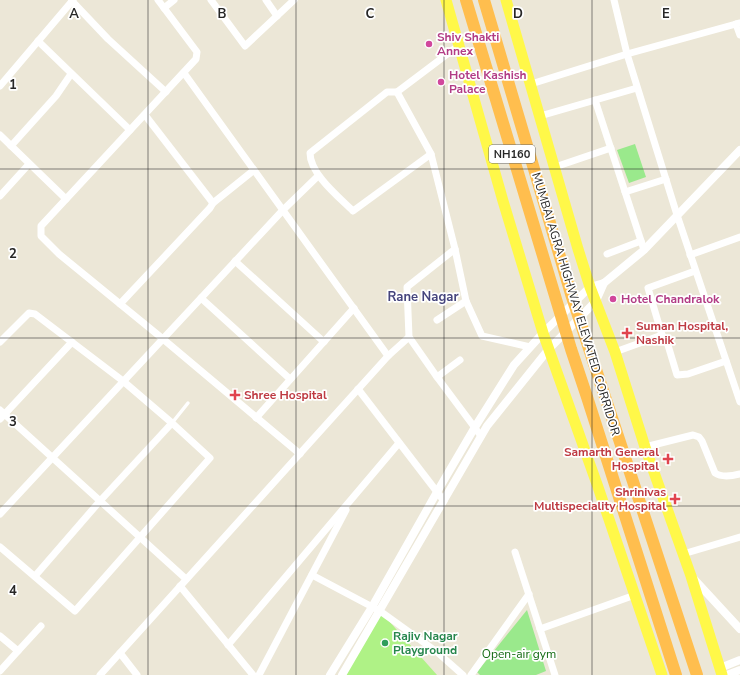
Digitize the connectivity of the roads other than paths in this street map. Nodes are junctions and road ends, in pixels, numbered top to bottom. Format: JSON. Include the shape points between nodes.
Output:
{"nodes":[{"id":1,"x":73,"y":0,"type":"edge"},
{"id":2,"x":158,"y":0,"type":"edge"},
{"id":3,"x":174,"y":0,"type":"edge"},
{"id":4,"x":211,"y":0,"type":"edge"},
{"id":5,"x":266,"y":0,"type":"edge"},
{"id":6,"x":294,"y":0,"type":"edge"},
{"id":7,"x":446,"y":0,"type":"edge"},
{"id":8,"x":466,"y":0,"type":"edge"},
{"id":9,"x":484,"y":0,"type":"edge"},
{"id":10,"x":506,"y":0,"type":"edge"},
{"id":11,"x":614,"y":0,"type":"edge"},
{"id":12,"x":164,"y":8,"type":"junction"},
{"id":13,"x":277,"y":16,"type":"junction"},
{"id":14,"x":738,"y":24,"type":"edge"},
{"id":15,"x":740,"y":36,"type":"edge"},
{"id":16,"x":38,"y":41,"type":"junction"},
{"id":17,"x":458,"y":46,"type":"junction"},
{"id":18,"x":627,"y":54,"type":"junction"},
{"id":19,"x":184,"y":73,"type":"junction"},
{"id":20,"x":71,"y":74,"type":"junction"},
{"id":21,"x":530,"y":84,"type":"junction"},
{"id":22,"x":0,"y":86,"type":"edge"},
{"id":23,"x":638,"y":88,"type":"junction"},
{"id":24,"x":166,"y":92,"type":"junction"},
{"id":25,"x":397,"y":92,"type":"junction"},
{"id":26,"x":595,"y":100,"type":"junction"},
{"id":27,"x":145,"y":115,"type":"junction"},
{"id":28,"x":540,"y":116,"type":"junction"},
{"id":29,"x":130,"y":130,"type":"junction"},
{"id":30,"x":0,"y":135,"type":"edge"},
{"id":31,"x":11,"y":146,"type":"junction"},
{"id":32,"x":611,"y":148,"type":"junction"},
{"id":33,"x":740,"y":150,"type":"edge"},
{"id":34,"x":431,"y":154,"type":"junction"},
{"id":35,"x":29,"y":164,"type":"junction"},
{"id":36,"x":555,"y":167,"type":"junction"},
{"id":37,"x":254,"y":170,"type":"junction"},
{"id":38,"x":318,"y":176,"type":"junction"},
{"id":39,"x":666,"y":179,"type":"junction"},
{"id":40,"x":625,"y":192,"type":"junction"},
{"id":41,"x":0,"y":196,"type":"edge"},
{"id":42,"x":66,"y":200,"type":"junction"},
{"id":43,"x":213,"y":203,"type":"junction"},
{"id":44,"x":283,"y":210,"type":"junction"},
{"id":45,"x":677,"y":215,"type":"junction"},
{"id":46,"x":740,"y":237,"type":"edge"},
{"id":47,"x":641,"y":241,"type":"junction"},
{"id":48,"x":455,"y":249,"type":"junction"},
{"id":49,"x":644,"y":250,"type":"junction"},
{"id":50,"x":607,"y":254,"type":"dead end"},
{"id":51,"x":690,"y":255,"type":"junction"},
{"id":52,"x":235,"y":262,"type":"junction"},
{"id":53,"x":696,"y":271,"type":"junction"},
{"id":54,"x":604,"y":283,"type":"junction"},
{"id":55,"x":590,"y":287,"type":"junction"},
{"id":56,"x":201,"y":298,"type":"junction"},
{"id":57,"x":466,"y":301,"type":"junction"},
{"id":58,"x":596,"y":301,"type":"junction"},
{"id":59,"x":120,"y":304,"type":"junction"},
{"id":60,"x":354,"y":308,"type":"junction"},
{"id":61,"x":437,"y":320,"type":"dead end"},
{"id":62,"x":543,"y":333,"type":"junction"},
{"id":63,"x":662,"y":335,"type":"junction"},
{"id":64,"x":409,"y":337,"type":"junction"},
{"id":65,"x":163,"y":339,"type":"junction"},
{"id":66,"x":0,"y":342,"type":"edge"},
{"id":67,"x":72,"y":342,"type":"junction"},
{"id":68,"x":324,"y":342,"type":"junction"},
{"id":69,"x":530,"y":347,"type":"junction"},
{"id":70,"x":548,"y":350,"type":"junction"},
{"id":71,"x":615,"y":352,"type":"junction"},
{"id":72,"x":388,"y":356,"type":"junction"},
{"id":73,"x":460,"y":360,"type":"dead end"},
{"id":74,"x":726,"y":361,"type":"junction"},
{"id":75,"x":437,"y":377,"type":"junction"},
{"id":76,"x":290,"y":379,"type":"junction"},
{"id":77,"x":123,"y":381,"type":"junction"},
{"id":78,"x":737,"y":386,"type":"edge"},
{"id":79,"x":358,"y":389,"type":"junction"},
{"id":80,"x":740,"y":402,"type":"edge"},
{"id":81,"x":188,"y":403,"type":"dead end"},
{"id":82,"x":1,"y":414,"type":"edge"},
{"id":83,"x":256,"y":418,"type":"junction"},
{"id":84,"x":172,"y":423,"type":"junction"},
{"id":85,"x":475,"y":427,"type":"junction"},
{"id":86,"x":481,"y":436,"type":"junction"},
{"id":87,"x":399,"y":443,"type":"junction"},
{"id":88,"x":645,"y":447,"type":"junction"},
{"id":89,"x":300,"y":454,"type":"junction"},
{"id":90,"x":52,"y":458,"type":"junction"},
{"id":91,"x":740,"y":474,"type":"edge"},
{"id":92,"x":436,"y":492,"type":"junction"},
{"id":93,"x":352,"y":499,"type":"junction"},
{"id":94,"x":100,"y":501,"type":"junction"},
{"id":95,"x":444,"y":501,"type":"junction"},
{"id":96,"x":0,"y":514,"type":"edge"},
{"id":97,"x":140,"y":538,"type":"junction"},
{"id":98,"x":740,"y":538,"type":"edge"},
{"id":99,"x":0,"y":547,"type":"edge"},
{"id":100,"x":515,"y":552,"type":"dead end"},
{"id":101,"x":683,"y":554,"type":"junction"},
{"id":102,"x":312,"y":575,"type":"junction"},
{"id":103,"x":35,"y":576,"type":"junction"},
{"id":104,"x":691,"y":576,"type":"junction"},
{"id":105,"x":186,"y":579,"type":"junction"},
{"id":106,"x":180,"y":586,"type":"junction"},
{"id":107,"x":529,"y":594,"type":"junction"},
{"id":108,"x":635,"y":596,"type":"junction"},
{"id":109,"x":376,"y":609,"type":"junction"},
{"id":110,"x":41,"y":626,"type":"dead end"},
{"id":111,"x":540,"y":628,"type":"junction"},
{"id":112,"x":740,"y":629,"type":"edge"},
{"id":113,"x":0,"y":636,"type":"edge"},
{"id":114,"x":228,"y":645,"type":"junction"},
{"id":115,"x":18,"y":651,"type":"junction"},
{"id":116,"x":120,"y":653,"type":"junction"},
{"id":117,"x":740,"y":660,"type":"edge"},
{"id":118,"x":740,"y":670,"type":"edge"},
{"id":119,"x":0,"y":671,"type":"edge"},
{"id":120,"x":723,"y":673,"type":"edge"},
{"id":121,"x":100,"y":675,"type":"edge"},
{"id":122,"x":137,"y":675,"type":"edge"},
{"id":123,"x":253,"y":675,"type":"edge"},
{"id":124,"x":259,"y":675,"type":"edge"},
{"id":125,"x":330,"y":675,"type":"edge"},
{"id":126,"x":342,"y":675,"type":"edge"},
{"id":127,"x":463,"y":675,"type":"edge"},
{"id":128,"x":471,"y":675,"type":"edge"},
{"id":129,"x":555,"y":675,"type":"edge"},
{"id":130,"x":662,"y":675,"type":"edge"},
{"id":131,"x":676,"y":675,"type":"edge"},
{"id":132,"x":697,"y":675,"type":"edge"}],
"edges":[{"from":1,"to":16,"type":"street"},
{"from":1,"to":24,"type":"street","via":[[108,39]]},
{"from":2,"to":12,"type":"street"},
{"from":3,"to":12,"type":"street"},
{"from":4,"to":13,"type":"street","via":[[245,46]]},
{"from":5,"to":13,"type":"street"},
{"from":6,"to":13,"type":"street"},
{"from":7,"to":17,"type":"main road"},
{"from":8,"to":131,"type":"highway","name":"MUMBAI AGRA HIGHWAY ELEVATED CORRIDOR","number":"NH160","via":[[571,349]]},
{"from":9,"to":132,"type":"highway","name":"MUMBAI AGRA HIGHWAY ELEVATED CORRIDOR","number":"NH160","via":[[582,328]]},
{"from":10,"to":21,"type":"main road"},
{"from":11,"to":18,"type":"street"},
{"from":12,"to":19,"type":"street","via":[[197,52],[196,59]]},
{"from":14,"to":15,"type":"street"},
{"from":14,"to":18,"type":"street"},
{"from":16,"to":20,"type":"street"},
{"from":16,"to":22,"type":"street"},
{"from":17,"to":25,"type":"street"},
{"from":17,"to":62,"type":"main road"},
{"from":18,"to":21,"type":"street"},
{"from":18,"to":23,"type":"street"},
{"from":19,"to":24,"type":"street"},
{"from":19,"to":37,"type":"street"},
{"from":20,"to":29,"type":"street"},
{"from":20,"to":31,"type":"street","via":[[56,96]]},
{"from":21,"to":28,"type":"main road"},
{"from":23,"to":26,"type":"street"},
{"from":23,"to":39,"type":"street"},
{"from":24,"to":27,"type":"street"},
{"from":25,"to":34,"type":"street"},
{"from":25,"to":38,"type":"street","via":[[387,92],[310,153]]},
{"from":26,"to":28,"type":"street"},
{"from":26,"to":32,"type":"street"},
{"from":27,"to":29,"type":"street"},
{"from":27,"to":43,"type":"street"},
{"from":28,"to":36,"type":"main road"},
{"from":29,"to":42,"type":"street"},
{"from":30,"to":31,"type":"street"},
{"from":31,"to":35,"type":"street"},
{"from":32,"to":36,"type":"street"},
{"from":32,"to":40,"type":"street"},
{"from":33,"to":45,"type":"street"},
{"from":34,"to":38,"type":"street","via":[[353,211]]},
{"from":34,"to":48,"type":"street"},
{"from":35,"to":41,"type":"street"},
{"from":35,"to":42,"type":"street"},
{"from":36,"to":55,"type":"main road"},
{"from":37,"to":43,"type":"street"},
{"from":37,"to":44,"type":"street"},
{"from":38,"to":44,"type":"street"},
{"from":39,"to":40,"type":"street"},
{"from":39,"to":45,"type":"street"},
{"from":40,"to":47,"type":"street"},
{"from":42,"to":59,"type":"street","via":[[41,226],[41,236]]},
{"from":43,"to":59,"type":"street"},
{"from":44,"to":52,"type":"street"},
{"from":44,"to":60,"type":"street"},
{"from":45,"to":49,"type":"street"},
{"from":45,"to":51,"type":"street"},
{"from":46,"to":51,"type":"street"},
{"from":47,"to":49,"type":"street"},
{"from":47,"to":50,"type":"street"},
{"from":48,"to":57,"type":"street"},
{"from":48,"to":64,"type":"street","via":[[407,287]]},
{"from":49,"to":54,"type":"street"},
{"from":51,"to":53,"type":"street"},
{"from":52,"to":56,"type":"street"},
{"from":52,"to":68,"type":"street"},
{"from":53,"to":63,"type":"street","via":[[648,288]]},
{"from":53,"to":74,"type":"street"},
{"from":54,"to":55,"type":"street"},
{"from":54,"to":58,"type":"street"},
{"from":55,"to":58,"type":"main road"},
{"from":55,"to":62,"type":"street"},
{"from":56,"to":65,"type":"street"},
{"from":56,"to":76,"type":"street"},
{"from":57,"to":61,"type":"street"},
{"from":57,"to":69,"type":"street","via":[[482,336]]},
{"from":58,"to":70,"type":"street"},
{"from":58,"to":71,"type":"main road"},
{"from":59,"to":65,"type":"street"},
{"from":60,"to":68,"type":"street"},
{"from":60,"to":72,"type":"street"},
{"from":62,"to":69,"type":"street"},
{"from":62,"to":70,"type":"main road"},
{"from":63,"to":71,"type":"street"},
{"from":63,"to":74,"type":"street","via":[[667,342],[677,375],[688,374]]},
{"from":64,"to":72,"type":"street"},
{"from":64,"to":75,"type":"street"},
{"from":65,"to":77,"type":"street"},
{"from":65,"to":83,"type":"street"},
{"from":66,"to":67,"type":"street","via":[[29,313],[35,314]]},
{"from":67,"to":77,"type":"street"},
{"from":67,"to":82,"type":"street"},
{"from":68,"to":76,"type":"street"},
{"from":69,"to":85,"type":"street","via":[[514,365]]},
{"from":70,"to":86,"type":"street"},
{"from":70,"to":108,"type":"main road"},
{"from":71,"to":88,"type":"main road"},
{"from":72,"to":79,"type":"street"},
{"from":73,"to":75,"type":"street"},
{"from":74,"to":78,"type":"street"},
{"from":75,"to":85,"type":"street"},
{"from":76,"to":83,"type":"street"},
{"from":77,"to":84,"type":"street"},
{"from":77,"to":90,"type":"street"},
{"from":78,"to":80,"type":"street"},
{"from":79,"to":87,"type":"street"},
{"from":79,"to":89,"type":"street"},
{"from":81,"to":84,"type":"lane"},
{"from":82,"to":90,"type":"street"},
{"from":83,"to":89,"type":"street"},
{"from":84,"to":94,"type":"street"},
{"from":84,"to":97,"type":"street","via":[[210,458]]},
{"from":85,"to":86,"type":"street"},
{"from":85,"to":92,"type":"street"},
{"from":86,"to":95,"type":"street"},
{"from":87,"to":92,"type":"street"},
{"from":87,"to":93,"type":"street"},
{"from":88,"to":91,"type":"street","via":[[693,435],[702,441],[714,473],[719,476]]},
{"from":88,"to":101,"type":"main road"},
{"from":89,"to":105,"type":"street"},
{"from":90,"to":94,"type":"street"},
{"from":90,"to":96,"type":"street"},
{"from":92,"to":95,"type":"street"},
{"from":92,"to":109,"type":"street"},
{"from":93,"to":102,"type":"street"},
{"from":93,"to":114,"type":"street"},
{"from":94,"to":97,"type":"street"},
{"from":94,"to":103,"type":"street"},
{"from":95,"to":109,"type":"street"},
{"from":97,"to":103,"type":"street","via":[[75,611]]},
{"from":97,"to":105,"type":"street"},
{"from":98,"to":101,"type":"street"},
{"from":99,"to":103,"type":"street"},
{"from":100,"to":107,"type":"street"},
{"from":101,"to":104,"type":"main road"},
{"from":102,"to":109,"type":"street"},
{"from":102,"to":124,"type":"street"},
{"from":104,"to":112,"type":"street"},
{"from":104,"to":120,"type":"main road"},
{"from":105,"to":106,"type":"street"},
{"from":106,"to":114,"type":"street"},
{"from":106,"to":116,"type":"street"},
{"from":107,"to":111,"type":"street"},
{"from":107,"to":128,"type":"street"},
{"from":108,"to":111,"type":"street"},
{"from":108,"to":130,"type":"main road"},
{"from":109,"to":125,"type":"street"},
{"from":109,"to":126,"type":"street"},
{"from":109,"to":127,"type":"street","via":[[437,652]]},
{"from":110,"to":115,"type":"street"},
{"from":111,"to":129,"type":"street"},
{"from":113,"to":115,"type":"street"},
{"from":114,"to":123,"type":"street"},
{"from":115,"to":119,"type":"street"},
{"from":116,"to":121,"type":"street"},
{"from":116,"to":122,"type":"street"},
{"from":117,"to":120,"type":"street"},
{"from":118,"to":120,"type":"street"}]}
